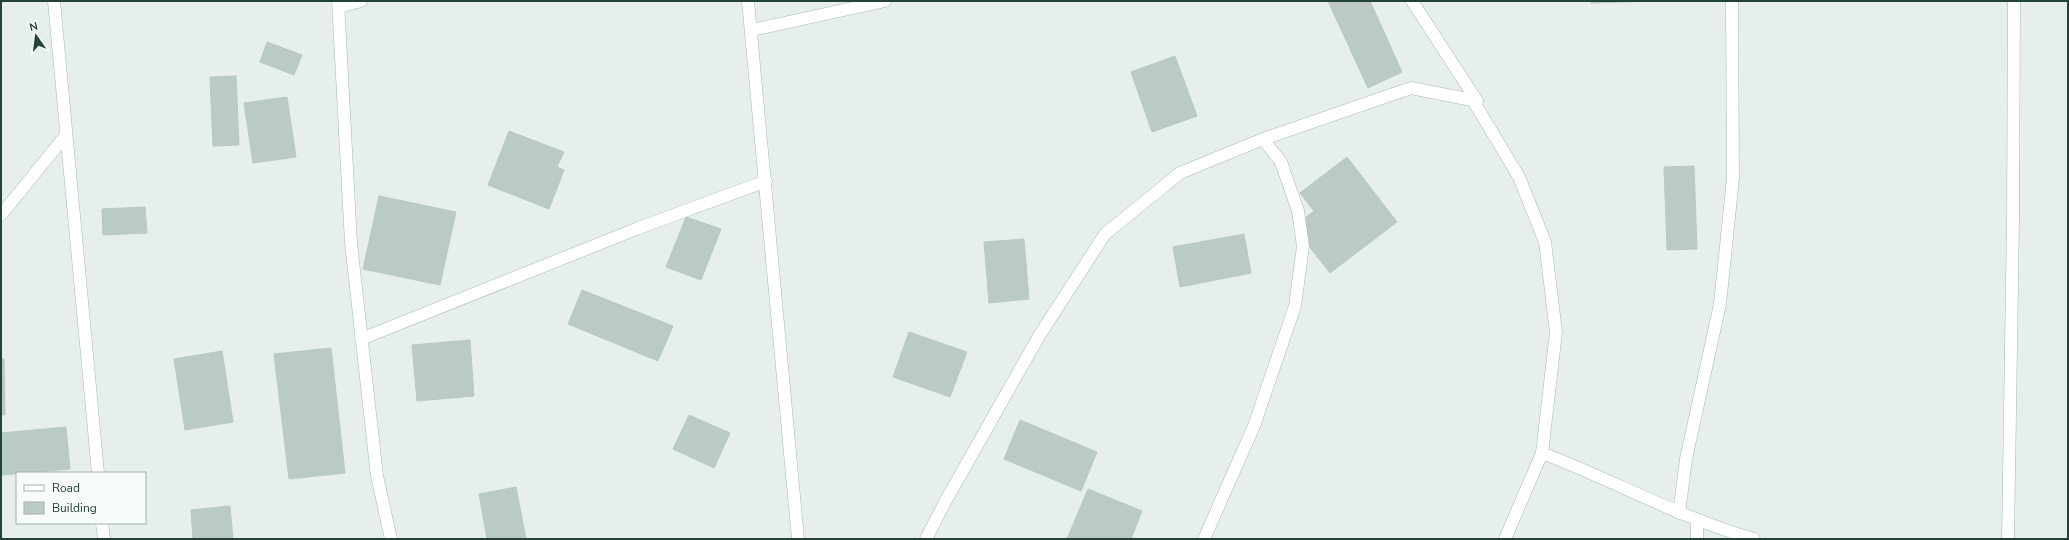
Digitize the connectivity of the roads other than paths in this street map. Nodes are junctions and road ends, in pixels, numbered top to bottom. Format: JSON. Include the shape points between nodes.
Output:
{"nodes":[{"id":1,"x":54,"y":1,"type":"edge"},
{"id":2,"x":361,"y":1,"type":"edge"},
{"id":3,"x":748,"y":1,"type":"edge"},
{"id":4,"x":885,"y":1,"type":"edge"},
{"id":5,"x":1412,"y":1,"type":"edge"},
{"id":6,"x":1732,"y":1,"type":"edge"},
{"id":7,"x":2014,"y":1,"type":"edge"},
{"id":8,"x":339,"y":4,"type":"edge"},
{"id":9,"x":752,"y":30,"type":"junction"},
{"id":10,"x":1477,"y":101,"type":"junction"},
{"id":11,"x":66,"y":135,"type":"junction"},
{"id":12,"x":1262,"y":139,"type":"junction"},
{"id":13,"x":766,"y":181,"type":"junction"},
{"id":14,"x":1,"y":215,"type":"edge"},
{"id":15,"x":361,"y":339,"type":"junction"},
{"id":16,"x":1542,"y":453,"type":"junction"},
{"id":17,"x":98,"y":472,"type":"edge"},
{"id":18,"x":1679,"y":513,"type":"junction"},
{"id":19,"x":1697,"y":520,"type":"junction"},
{"id":20,"x":102,"y":524,"type":"edge"},
{"id":21,"x":104,"y":539,"type":"edge"},
{"id":22,"x":391,"y":539,"type":"edge"},
{"id":23,"x":798,"y":539,"type":"edge"},
{"id":24,"x":926,"y":539,"type":"edge"},
{"id":25,"x":1204,"y":539,"type":"edge"},
{"id":26,"x":1505,"y":539,"type":"edge"},
{"id":27,"x":1697,"y":539,"type":"edge"},
{"id":28,"x":1754,"y":539,"type":"edge"},
{"id":29,"x":2008,"y":539,"type":"edge"}],
"edges":[{"from":1,"to":11,"type":"street"},
{"from":2,"to":8,"type":"street"},
{"from":3,"to":9,"type":"street"},
{"from":4,"to":9,"type":"street"},
{"from":5,"to":10,"type":"street"},
{"from":6,"to":18,"type":"street","via":[[1733,178],[1720,304],[1686,459]]},
{"from":7,"to":29,"type":"street"},
{"from":8,"to":15,"type":"street","via":[[351,243]]},
{"from":9,"to":13,"type":"street"},
{"from":10,"to":12,"type":"street","via":[[1411,88]]},
{"from":10,"to":16,"type":"street","via":[[1474,102],[1519,177],[1545,242],[1556,332]]},
{"from":11,"to":14,"type":"street"},
{"from":11,"to":17,"type":"street"},
{"from":12,"to":24,"type":"street","via":[[1180,173],[1105,234],[1039,336],[944,502]]},
{"from":12,"to":25,"type":"street","via":[[1280,162],[1298,211],[1303,246],[1295,306],[1254,426]]},
{"from":13,"to":15,"type":"street","via":[[636,229]]},
{"from":13,"to":23,"type":"street"},
{"from":15,"to":22,"type":"street","via":[[377,476]]},
{"from":16,"to":18,"type":"street"},
{"from":16,"to":26,"type":"street"},
{"from":18,"to":19,"type":"street"},
{"from":19,"to":27,"type":"street"},
{"from":19,"to":28,"type":"street"},
{"from":20,"to":21,"type":"street"}]}
